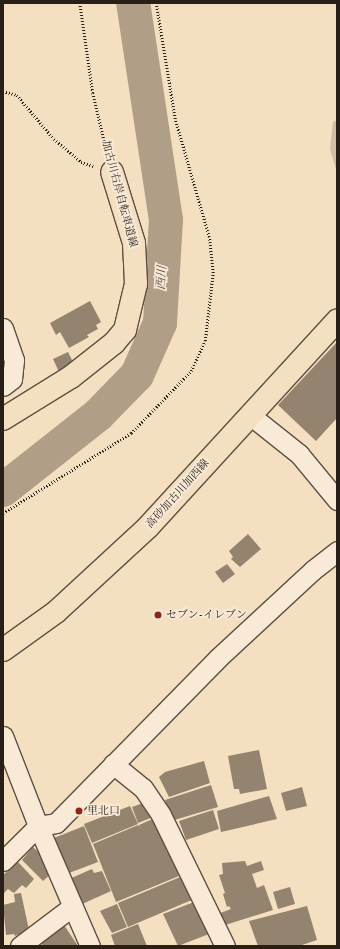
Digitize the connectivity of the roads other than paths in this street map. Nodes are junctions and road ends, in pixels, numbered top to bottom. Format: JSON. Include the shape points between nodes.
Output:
{"nodes":[{"id":1,"x":112,"y":172,"type":"road end"},
{"id":2,"x":337,"y":321,"type":"edge"},
{"id":3,"x":3,"y":328,"type":"edge"},
{"id":4,"x":3,"y":386,"type":"edge"},
{"id":5,"x":250,"y":415,"type":"junction"},
{"id":6,"x":3,"y":419,"type":"edge"},
{"id":7,"x":337,"y":500,"type":"edge"},
{"id":8,"x":337,"y":551,"type":"edge"},
{"id":9,"x":3,"y":650,"type":"edge"},
{"id":10,"x":3,"y":736,"type":"edge"},
{"id":11,"x":113,"y":764,"type":"junction"},
{"id":12,"x":38,"y":826,"type":"junction"},
{"id":13,"x":3,"y":861,"type":"edge"},
{"id":14,"x":73,"y":906,"type":"junction"},
{"id":15,"x":20,"y":946,"type":"edge"},
{"id":16,"x":90,"y":946,"type":"edge"},
{"id":17,"x":225,"y":946,"type":"edge"}],
"edges":[{"from":1,"to":6,"type":"main road","name":"加古川右岸自転車道線","via":[[134,243],[136,284],[125,330],[114,343],[71,377]]},
{"from":2,"to":5,"type":"main road","name":"高砂加古川加西線"},
{"from":3,"to":4,"type":"street","via":[[14,360],[14,372],[12,379]]},
{"from":5,"to":7,"type":"street","via":[[299,454]]},
{"from":5,"to":9,"type":"main road","name":"高砂加古川加西線","via":[[148,527],[105,569],[56,612]]},
{"from":8,"to":11,"type":"street","via":[[218,658]]},
{"from":10,"to":12,"type":"street"},
{"from":11,"to":12,"type":"street","via":[[56,823]]},
{"from":11,"to":17,"type":"street","via":[[143,788],[161,815]]},
{"from":12,"to":13,"type":"street"},
{"from":12,"to":14,"type":"street"},
{"from":14,"to":15,"type":"street"},
{"from":14,"to":16,"type":"street"}]}
